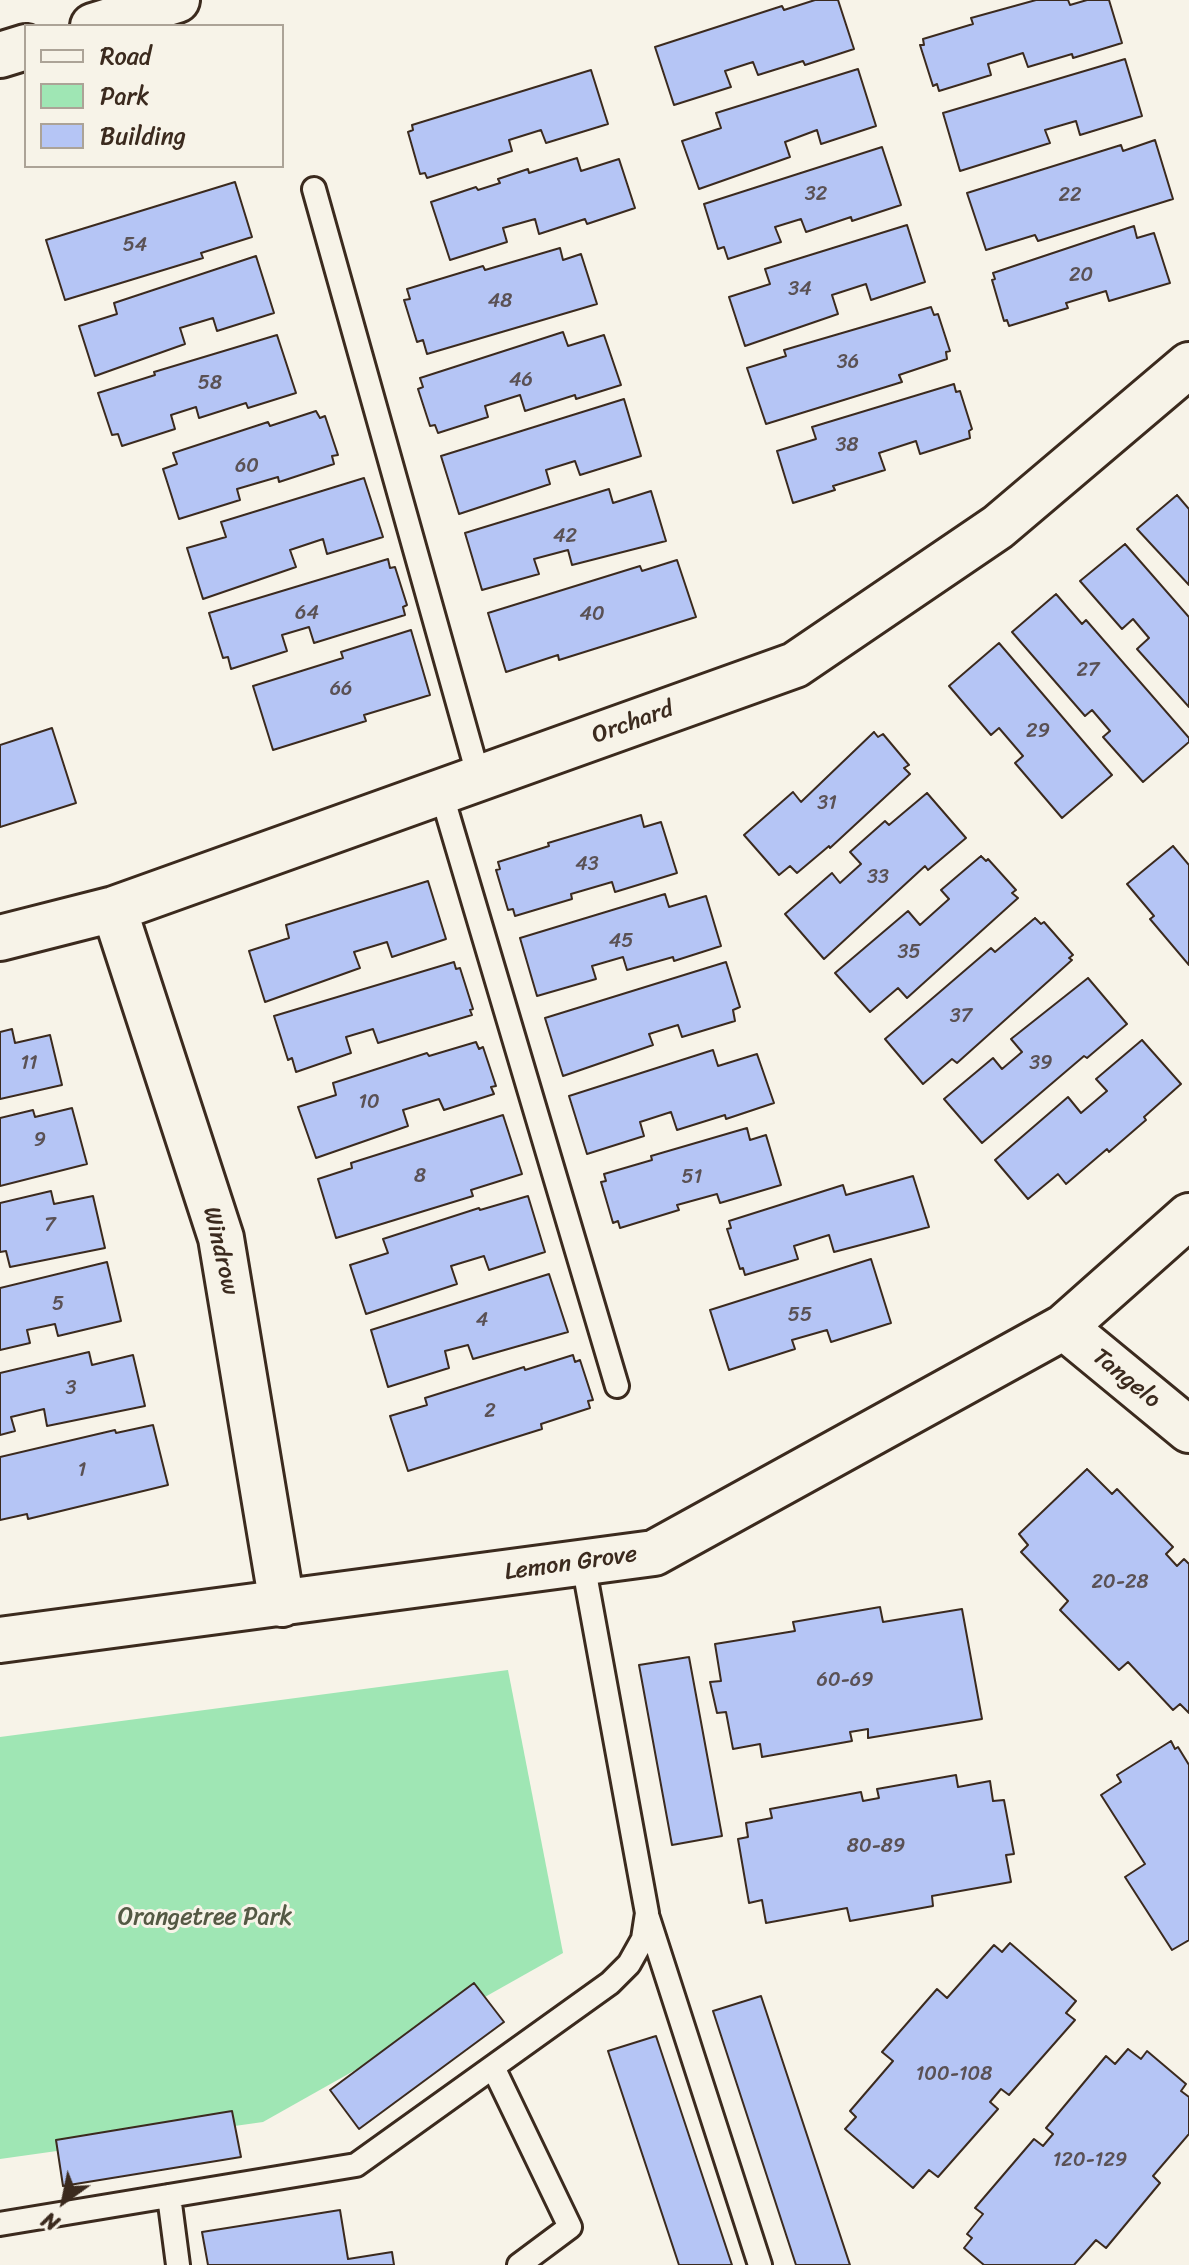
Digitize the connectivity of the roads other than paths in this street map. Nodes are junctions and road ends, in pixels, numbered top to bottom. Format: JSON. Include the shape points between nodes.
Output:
{"nodes":[{"id":1,"x":177,"y":0,"type":"edge"},
{"id":2,"x":99,"y":24,"type":"edge"},
{"id":3,"x":24,"y":48,"type":"edge"},
{"id":4,"x":0,"y":55,"type":"edge"},
{"id":5,"x":314,"y":189,"type":"dead end"},
{"id":6,"x":1189,"y":365,"type":"edge"},
{"id":7,"x":460,"y":785,"type":"junction"},
{"id":8,"x":114,"y":909,"type":"junction"},
{"id":9,"x":0,"y":938,"type":"edge"},
{"id":10,"x":1189,"y":1216,"type":"edge"},
{"id":11,"x":1064,"y":1327,"type":"junction"},
{"id":12,"x":617,"y":1386,"type":"dead end"},
{"id":13,"x":1189,"y":1430,"type":"edge"},
{"id":14,"x":583,"y":1563,"type":"junction"},
{"id":15,"x":282,"y":1604,"type":"junction"},
{"id":16,"x":0,"y":1640,"type":"edge"},
{"id":17,"x":647,"y":1913,"type":"junction"},
{"id":18,"x":493,"y":2067,"type":"junction"},
{"id":19,"x":169,"y":2196,"type":"junction"},
{"id":20,"x":0,"y":2224,"type":"edge"},
{"id":21,"x":178,"y":2265,"type":"edge"},
{"id":22,"x":519,"y":2265,"type":"edge"},
{"id":23,"x":760,"y":2265,"type":"edge"}],
"edges":[{"from":1,"to":2,"type":"street"},
{"from":3,"to":4,"type":"street"},
{"from":5,"to":7,"type":"lane"},
{"from":6,"to":7,"type":"street","name":"Orchard","via":[[998,527],[795,665]]},
{"from":7,"to":8,"type":"street","name":"Orchard"},
{"from":7,"to":12,"type":"lane"},
{"from":8,"to":9,"type":"street","name":"Orchard"},
{"from":8,"to":15,"type":"street","name":"Windrow","via":[[221,1238]]},
{"from":10,"to":11,"type":"street","name":"Lemon Grove"},
{"from":11,"to":13,"type":"street","name":"Tangelo"},
{"from":11,"to":14,"type":"street","name":"Lemon Grove","via":[[654,1553]]},
{"from":14,"to":15,"type":"street","name":"Lemon Grove"},
{"from":14,"to":17,"type":"lane"},
{"from":15,"to":16,"type":"street","name":"Lemon Grove"},
{"from":17,"to":18,"type":"lane","via":[[643,1939],[610,1983]]},
{"from":17,"to":23,"type":"lane"},
{"from":18,"to":19,"type":"lane","via":[[356,2165]]},
{"from":18,"to":22,"type":"lane","via":[[570,2227]]},
{"from":19,"to":20,"type":"lane"},
{"from":19,"to":21,"type":"lane"}]}
